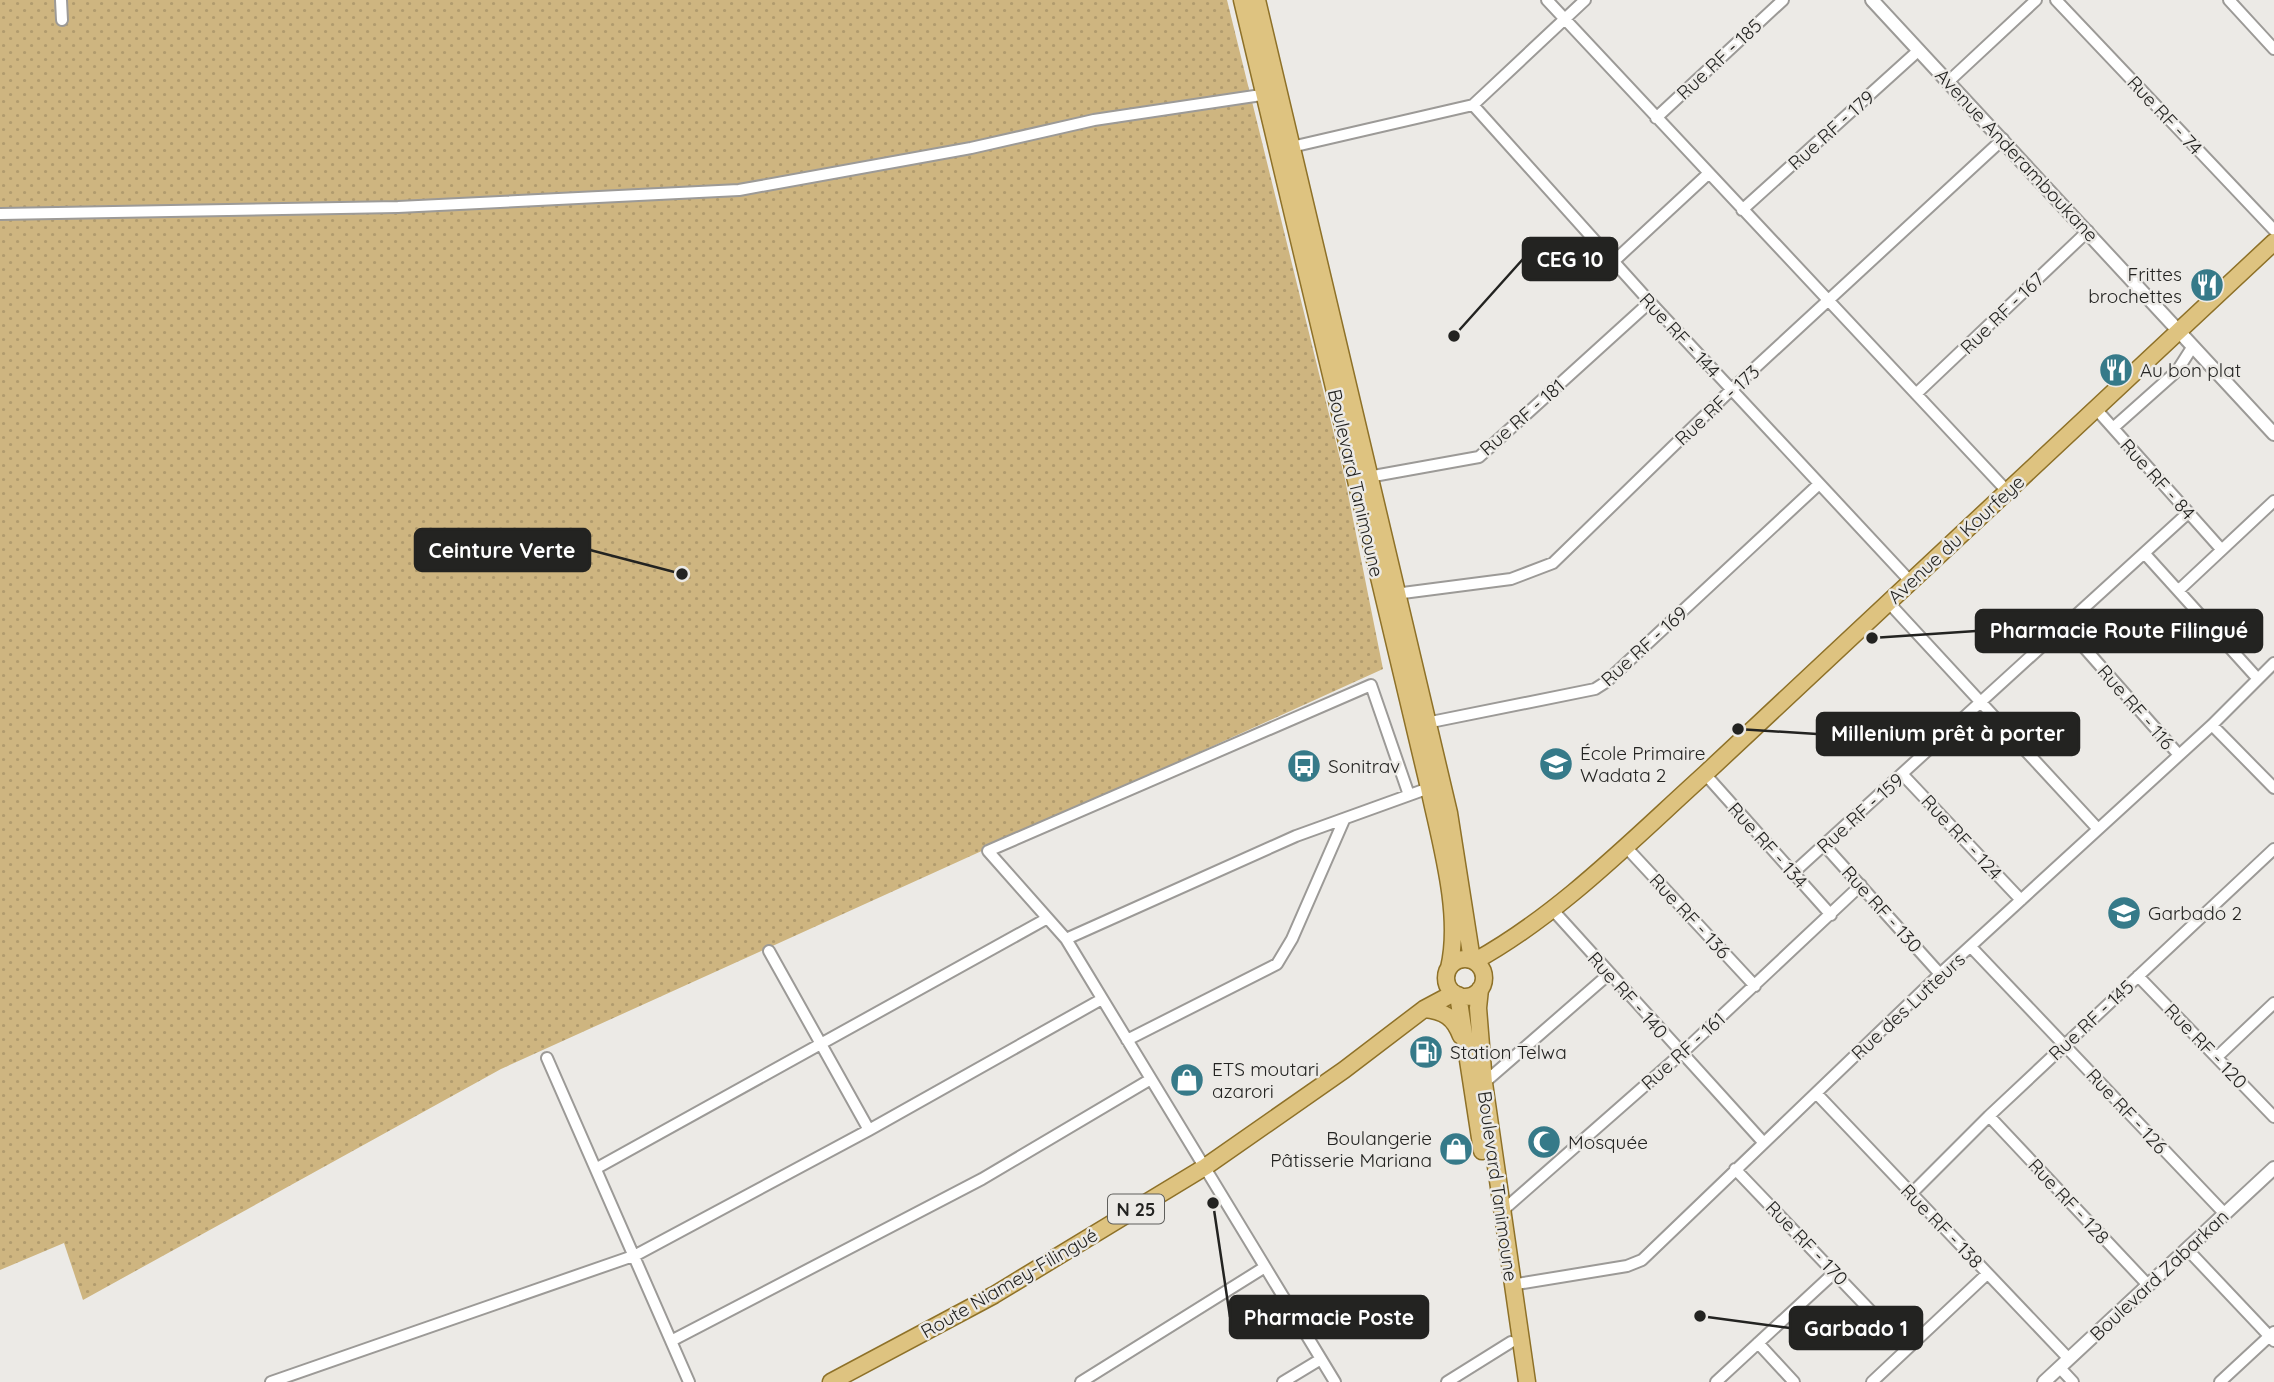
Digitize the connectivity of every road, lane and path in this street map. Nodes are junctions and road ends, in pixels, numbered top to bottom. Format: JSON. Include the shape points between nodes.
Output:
{"nodes":[{"id":1,"x":61,"y":0,"type":"edge"},
{"id":2,"x":1242,"y":0,"type":"edge"},
{"id":3,"x":1257,"y":0,"type":"edge"},
{"id":4,"x":1547,"y":0,"type":"edge"},
{"id":5,"x":1586,"y":0,"type":"edge"},
{"id":6,"x":1783,"y":0,"type":"edge"},
{"id":7,"x":1872,"y":0,"type":"edge"},
{"id":8,"x":2036,"y":0,"type":"edge"},
{"id":9,"x":2056,"y":0,"type":"edge"},
{"id":10,"x":2230,"y":0,"type":"edge"},
{"id":11,"x":1564,"y":19,"type":"junction"},
{"id":12,"x":62,"y":20,"type":"dead end"},
{"id":13,"x":2274,"y":49,"type":"edge"},
{"id":14,"x":1919,"y":50,"type":"junction"},
{"id":15,"x":1949,"y":81,"type":"junction"},
{"id":16,"x":1272,"y":93,"type":"junction"},
{"id":17,"x":1473,"y":105,"type":"junction"},
{"id":18,"x":1656,"y":118,"type":"junction"},
{"id":19,"x":2003,"y":139,"type":"junction"},
{"id":20,"x":1281,"y":149,"type":"junction"},
{"id":21,"x":1709,"y":173,"type":"junction"},
{"id":22,"x":1742,"y":211,"type":"junction"},
{"id":23,"x":0,"y":214,"type":"edge"},
{"id":24,"x":2274,"y":230,"type":"edge"},
{"id":25,"x":2088,"y":231,"type":"junction"},
{"id":26,"x":2274,"y":242,"type":"edge"},
{"id":27,"x":1613,"y":262,"type":"junction"},
{"id":28,"x":1650,"y":302,"type":"junction"},
{"id":29,"x":1829,"y":302,"type":"junction"},
{"id":30,"x":2179,"y":331,"type":"junction"},
{"id":31,"x":2193,"y":346,"type":"junction"},
{"id":32,"x":1731,"y":390,"type":"junction"},
{"id":33,"x":1916,"y":394,"type":"junction"},
{"id":34,"x":2096,"y":409,"type":"junction"},
{"id":35,"x":2113,"y":428,"type":"junction"},
{"id":36,"x":2272,"y":428,"type":"edge"},
{"id":37,"x":1368,"y":477,"type":"junction"},
{"id":38,"x":1818,"y":485,"type":"junction"},
{"id":39,"x":2007,"y":491,"type":"junction"},
{"id":40,"x":2274,"y":501,"type":"edge"},
{"id":41,"x":1369,"y":510,"type":"junction"},
{"id":42,"x":2188,"y":513,"type":"junction"},
{"id":43,"x":2221,"y":549,"type":"junction"},
{"id":44,"x":2145,"y":554,"type":"junction"},
{"id":45,"x":1910,"y":581,"type":"junction"},
{"id":46,"x":2180,"y":589,"type":"junction"},
{"id":47,"x":1395,"y":594,"type":"junction"},
{"id":48,"x":1889,"y":603,"type":"junction"},
{"id":49,"x":2066,"y":627,"type":"junction"},
{"id":50,"x":2274,"y":663,"type":"edge"},
{"id":51,"x":2258,"y":680,"type":"junction"},
{"id":52,"x":1982,"y":704,"type":"junction"},
{"id":53,"x":1426,"y":723,"type":"junction"},
{"id":54,"x":2212,"y":725,"type":"junction"},
{"id":55,"x":2179,"y":755,"type":"junction"},
{"id":56,"x":1705,"y":774,"type":"junction"},
{"id":57,"x":1903,"y":775,"type":"junction"},
{"id":58,"x":1429,"y":788,"type":"junction"},
{"id":59,"x":2274,"y":788,"type":"edge"},
{"id":60,"x":1409,"y":795,"type":"junction"},
{"id":61,"x":1345,"y":820,"type":"junction"},
{"id":62,"x":2098,"y":830,"type":"junction"},
{"id":63,"x":1824,"y":845,"type":"junction"},
{"id":64,"x":1625,"y":846,"type":"junction"},
{"id":65,"x":2274,"y":849,"type":"edge"},
{"id":66,"x":1793,"y":873,"type":"junction"},
{"id":67,"x":1861,"y":885,"type":"junction"},
{"id":68,"x":2021,"y":900,"type":"junction"},
{"id":69,"x":1551,"y":908,"type":"junction"},
{"id":70,"x":1831,"y":915,"type":"junction"},
{"id":71,"x":1046,"y":919,"type":"junction"},
{"id":72,"x":1066,"y":939,"type":"junction"},
{"id":73,"x":1508,"y":942,"type":"junction"},
{"id":74,"x":1971,"y":947,"type":"junction"},
{"id":75,"x":769,"y":951,"type":"dead end"},
{"id":76,"x":1473,"y":961,"type":"junction"},
{"id":77,"x":1448,"y":971,"type":"junction"},
{"id":78,"x":1609,"y":974,"type":"junction"},
{"id":79,"x":1940,"y":974,"type":"junction"},
{"id":80,"x":2138,"y":976,"type":"junction"},
{"id":81,"x":1482,"y":983,"type":"junction"},
{"id":82,"x":1755,"y":986,"type":"junction"},
{"id":83,"x":1456,"y":994,"type":"junction"},
{"id":84,"x":1102,"y":999,"type":"junction"},
{"id":85,"x":2274,"y":1003,"type":"edge"},
{"id":86,"x":1424,"y":1009,"type":"junction"},
{"id":87,"x":1127,"y":1040,"type":"junction"},
{"id":88,"x":821,"y":1044,"type":"junction"},
{"id":89,"x":2064,"y":1045,"type":"junction"},
{"id":90,"x":1466,"y":1047,"type":"junction"},
{"id":91,"x":1682,"y":1053,"type":"junction"},
{"id":92,"x":2217,"y":1057,"type":"junction"},
{"id":93,"x":547,"y":1058,"type":"dead end"},
{"id":94,"x":1151,"y":1079,"type":"junction"},
{"id":95,"x":1484,"y":1083,"type":"junction"},
{"id":96,"x":1816,"y":1093,"type":"junction"},
{"id":97,"x":1989,"y":1116,"type":"junction"},
{"id":98,"x":2274,"y":1117,"type":"edge"},
{"id":99,"x":869,"y":1130,"type":"junction"},
{"id":100,"x":1763,"y":1142,"type":"junction"},
{"id":101,"x":1205,"y":1167,"type":"junction"},
{"id":102,"x":597,"y":1168,"type":"junction"},
{"id":103,"x":1735,"y":1168,"type":"junction"},
{"id":104,"x":2274,"y":1168,"type":"edge"},
{"id":105,"x":1910,"y":1194,"type":"junction"},
{"id":106,"x":1501,"y":1212,"type":"junction"},
{"id":107,"x":2225,"y":1214,"type":"junction"},
{"id":108,"x":2187,"y":1249,"type":"junction"},
{"id":109,"x":636,"y":1255,"type":"junction"},
{"id":110,"x":1265,"y":1267,"type":"junction"},
{"id":111,"x":1835,"y":1272,"type":"junction"},
{"id":112,"x":1987,"y":1274,"type":"junction"},
{"id":113,"x":1511,"y":1285,"type":"junction"},
{"id":114,"x":2148,"y":1285,"type":"junction"},
{"id":115,"x":2272,"y":1337,"type":"edge"},
{"id":116,"x":671,"y":1341,"type":"junction"},
{"id":117,"x":1511,"y":1342,"type":"junction"},
{"id":118,"x":1758,"y":1343,"type":"junction"},
{"id":119,"x":1907,"y":1349,"type":"junction"},
{"id":120,"x":1321,"y":1359,"type":"junction"},
{"id":121,"x":2064,"y":1363,"type":"junction"},
{"id":122,"x":271,"y":1382,"type":"edge"},
{"id":123,"x":689,"y":1382,"type":"edge"},
{"id":124,"x":831,"y":1382,"type":"edge"},
{"id":125,"x":1081,"y":1382,"type":"edge"},
{"id":126,"x":1283,"y":1382,"type":"edge"},
{"id":127,"x":1335,"y":1382,"type":"edge"},
{"id":128,"x":1447,"y":1382,"type":"edge"},
{"id":129,"x":1516,"y":1382,"type":"edge"},
{"id":130,"x":1527,"y":1382,"type":"edge"},
{"id":131,"x":1716,"y":1382,"type":"edge"},
{"id":132,"x":1794,"y":1382,"type":"edge"},
{"id":133,"x":1872,"y":1382,"type":"edge"},
{"id":134,"x":2045,"y":1382,"type":"edge"},
{"id":135,"x":2073,"y":1382,"type":"edge"},
{"id":136,"x":2220,"y":1382,"type":"edge"}],
"edges":[{"from":1,"to":12,"type":"street"},
{"from":2,"to":16,"type":"main road","name":"Boulevard Tanimoune"},
{"from":3,"to":16,"type":"main road","name":"Boulevard Tanimoune"},
{"from":4,"to":11,"type":"street"},
{"from":5,"to":11,"type":"street"},
{"from":6,"to":18,"type":"street","name":"Rue RF - 185"},
{"from":7,"to":14,"type":"street","name":"Avenue Anderamboukane"},
{"from":8,"to":15,"type":"street"},
{"from":9,"to":24,"type":"street","name":"Rue RF - 74"},
{"from":10,"to":13,"type":"street"},
{"from":11,"to":17,"type":"street"},
{"from":11,"to":18,"type":"street"},
{"from":14,"to":15,"type":"street","name":"Avenue Anderamboukane"},
{"from":14,"to":22,"type":"street","name":"Rue RF - 179"},
{"from":15,"to":19,"type":"street","name":"Avenue Anderamboukane"},
{"from":16,"to":20,"type":"main road","name":"Boulevard Tanimoune"},
{"from":16,"to":23,"type":"street","via":[[1094,120],[971,148],[739,190],[398,207]]},
{"from":17,"to":20,"type":"street"},
{"from":17,"to":27,"type":"street","name":"Rue RF - 144"},
{"from":18,"to":21,"type":"street"},
{"from":19,"to":25,"type":"street","name":"Avenue Anderamboukane"},
{"from":19,"to":29,"type":"street","name":"Rue RF - 173"},
{"from":20,"to":37,"type":"main road","name":"Boulevard Tanimoune"},
{"from":20,"to":41,"type":"main road","name":"Boulevard Tanimoune"},
{"from":21,"to":22,"type":"street"},
{"from":21,"to":27,"type":"street"},
{"from":22,"to":29,"type":"street"},
{"from":25,"to":30,"type":"street","name":"Avenue Anderamboukane"},
{"from":25,"to":33,"type":"street","name":"Rue RF - 167"},
{"from":26,"to":30,"type":"main road","name":"Avenue du Kourfeye"},
{"from":27,"to":28,"type":"street","name":"Rue RF - 144"},
{"from":28,"to":32,"type":"street","name":"Rue RF - 144"},
{"from":28,"to":37,"type":"street","name":"Rue RF - 181","via":[[1479,457]]},
{"from":29,"to":32,"type":"street","name":"Rue RF - 173"},
{"from":29,"to":33,"type":"street"},
{"from":30,"to":31,"type":"street","name":"Avenue Anderamboukane"},
{"from":30,"to":34,"type":"main road","name":"Avenue du Kourfeye"},
{"from":31,"to":35,"type":"street","via":[[2177,371]]},
{"from":31,"to":36,"type":"street","name":"Avenue Anderamboukane"},
{"from":32,"to":38,"type":"street","name":"Rue RF - 144"},
{"from":32,"to":47,"type":"street","name":"Rue RF - 173","via":[[1553,563],[1511,579]]},
{"from":33,"to":39,"type":"street"},
{"from":34,"to":35,"type":"street","name":"Rue RF - 84"},
{"from":34,"to":39,"type":"main road","name":"Avenue du Kourfeye"},
{"from":35,"to":42,"type":"street","name":"Rue RF - 84"},
{"from":37,"to":41,"type":"main road","name":"Boulevard Tanimoune"},
{"from":38,"to":45,"type":"street","name":"Rue RF - 144"},
{"from":38,"to":53,"type":"street","name":"Rue RF - 169","via":[[1595,689]]},
{"from":39,"to":45,"type":"main road","name":"Avenue du Kourfeye"},
{"from":40,"to":43,"type":"street"},
{"from":41,"to":47,"type":"main road","name":"Boulevard Tanimoune"},
{"from":41,"to":58,"type":"main road","name":"Boulevard Tanimoune"},
{"from":42,"to":43,"type":"street","name":"Rue RF - 84"},
{"from":42,"to":44,"type":"street","name":"Rue RF - 159"},
{"from":43,"to":46,"type":"street"},
{"from":44,"to":46,"type":"street"},
{"from":44,"to":49,"type":"street","name":"Rue RF - 159"},
{"from":45,"to":48,"type":"main road","name":"Avenue du Kourfeye"},
{"from":46,"to":51,"type":"street"},
{"from":47,"to":53,"type":"main road","name":"Boulevard Tanimoune"},
{"from":48,"to":52,"type":"street"},
{"from":48,"to":56,"type":"main road","name":"Avenue du Kourfeye"},
{"from":49,"to":52,"type":"street","name":"Rue RF - 159"},
{"from":49,"to":55,"type":"street","name":"Rue RF - 116"},
{"from":50,"to":51,"type":"street","name":"Rue des Lutteurs"},
{"from":51,"to":54,"type":"street","name":"Rue des Lutteurs"},
{"from":52,"to":57,"type":"street","name":"Rue RF - 159"},
{"from":52,"to":62,"type":"street"},
{"from":53,"to":76,"type":"main road","name":"Boulevard Tanimoune","via":[[1453,835]]},
{"from":54,"to":55,"type":"street","name":"Rue des Lutteurs"},
{"from":54,"to":59,"type":"street"},
{"from":55,"to":62,"type":"street","name":"Rue des Lutteurs"},
{"from":56,"to":64,"type":"main road","name":"Avenue du Kourfeye"},
{"from":56,"to":66,"type":"street","name":"Rue RF - 134"},
{"from":57,"to":63,"type":"street","name":"Rue RF - 159"},
{"from":57,"to":68,"type":"street","name":"Rue RF - 124"},
{"from":58,"to":60,"type":"street"},
{"from":58,"to":77,"type":"main road","name":"Boulevard Tanimoune","via":[[1448,885],[1452,951]]},
{"from":60,"to":61,"type":"street"},
{"from":60,"to":71,"type":"street","via":[[1371,685],[988,852]]},
{"from":61,"to":72,"type":"street","via":[[1296,836]]},
{"from":61,"to":87,"type":"street","via":[[1277,964]]},
{"from":62,"to":68,"type":"street","name":"Rue des Lutteurs"},
{"from":63,"to":66,"type":"street","name":"Rue RF - 159"},
{"from":63,"to":67,"type":"street","name":"Rue RF - 130"},
{"from":64,"to":69,"type":"main road","name":"Avenue du Kourfeye"},
{"from":64,"to":82,"type":"street","name":"Rue RF - 136"},
{"from":65,"to":80,"type":"street","name":"Rue RF - 145"},
{"from":66,"to":70,"type":"street","name":"Rue RF - 134"},
{"from":67,"to":70,"type":"street","name":"Rue RF - 161"},
{"from":67,"to":79,"type":"street","name":"Rue RF - 130"},
{"from":68,"to":74,"type":"street","name":"Rue des Lutteurs"},
{"from":69,"to":73,"type":"main road","name":"Avenue du Kourfeye"},
{"from":69,"to":78,"type":"street","name":"Rue RF - 140"},
{"from":70,"to":82,"type":"street","name":"Rue RF - 161"},
{"from":71,"to":72,"type":"street"},
{"from":71,"to":88,"type":"street"},
{"from":72,"to":84,"type":"street"},
{"from":73,"to":76,"type":"main road","name":"Avenue du Kourfeye"},
{"from":73,"to":81,"type":"main road","name":"Avenue du Kourfeye"},
{"from":74,"to":79,"type":"street","name":"Rue des Lutteurs"},
{"from":74,"to":89,"type":"street","name":"Rue RF - 126"},
{"from":75,"to":88,"type":"street"},
{"from":76,"to":77,"type":"main road","via":[[1459,960]]},
{"from":76,"to":81,"type":"main road","via":[[1481,967]]},
{"from":77,"to":83,"type":"main road","via":[[1448,985]]},
{"from":77,"to":86,"type":"main road","name":"Route Niamey-Filingué"},
{"from":78,"to":91,"type":"street","name":"Rue RF - 140"},
{"from":78,"to":95,"type":"street"},
{"from":79,"to":96,"type":"street","name":"Rue des Lutteurs"},
{"from":80,"to":89,"type":"street","name":"Rue RF - 145"},
{"from":80,"to":92,"type":"street","name":"Rue RF - 120"},
{"from":81,"to":83,"type":"main road","via":[[1471,995]]},
{"from":81,"to":95,"type":"main road","name":"Boulevard Tanimoune","via":[[1478,1009]]},
{"from":82,"to":91,"type":"street","name":"Rue RF - 161"},
{"from":83,"to":86,"type":"main road","name":"Route Niamey-Filingué"},
{"from":83,"to":90,"type":"main road","name":"Boulevard Tanimoune"},
{"from":84,"to":87,"type":"street"},
{"from":84,"to":99,"type":"street"},
{"from":85,"to":92,"type":"street"},
{"from":86,"to":90,"type":"main road","via":[[1440,1010],[1450,1017]]},
{"from":86,"to":101,"type":"main road","name":"Route Niamey-Filingué","number":"N 25"},
{"from":87,"to":94,"type":"street"},
{"from":88,"to":99,"type":"street"},
{"from":88,"to":102,"type":"street"},
{"from":89,"to":97,"type":"street","name":"Rue RF - 145"},
{"from":89,"to":107,"type":"street","name":"Rue RF - 126"},
{"from":90,"to":117,"type":"main road","name":"Boulevard Tanimoune"},
{"from":91,"to":100,"type":"street","name":"Rue RF - 140"},
{"from":91,"to":106,"type":"street","name":"Rue RF - 161"},
{"from":92,"to":98,"type":"street","name":"Rue RF - 120"},
{"from":93,"to":102,"type":"street"},
{"from":94,"to":101,"type":"street"},
{"from":94,"to":116,"type":"street","via":[[982,1179]]},
{"from":95,"to":106,"type":"main road","name":"Boulevard Tanimoune"},
{"from":96,"to":100,"type":"street","name":"Rue des Lutteurs"},
{"from":96,"to":105,"type":"street","name":"Rue RF - 138"},
{"from":97,"to":105,"type":"street","name":"Rue RF - 145"},
{"from":97,"to":114,"type":"street","name":"Rue RF - 128"},
{"from":99,"to":109,"type":"street"},
{"from":100,"to":103,"type":"street","name":"Rue des Lutteurs"},
{"from":101,"to":110,"type":"street"},
{"from":101,"to":124,"type":"main road","name":"Route Niamey-Filingué","number":"N 25","via":[[994,1294]]},
{"from":102,"to":109,"type":"street"},
{"from":103,"to":111,"type":"street","name":"Rue RF - 170"},
{"from":103,"to":113,"type":"street","name":"Rue des Lutteurs","via":[[1635,1264]]},
{"from":104,"to":107,"type":"street","name":"Boulevard Zabarkan"},
{"from":105,"to":112,"type":"street","name":"Rue RF - 138"},
{"from":106,"to":113,"type":"main road","name":"Boulevard Tanimoune"},
{"from":107,"to":108,"type":"street","name":"Boulevard Zabarkan"},
{"from":108,"to":114,"type":"street","name":"Boulevard Zabarkan"},
{"from":108,"to":115,"type":"street"},
{"from":109,"to":116,"type":"street"},
{"from":109,"to":122,"type":"street"},
{"from":110,"to":120,"type":"street"},
{"from":110,"to":125,"type":"street"},
{"from":111,"to":118,"type":"street"},
{"from":111,"to":119,"type":"street","name":"Rue RF - 170"},
{"from":112,"to":119,"type":"street"},
{"from":112,"to":121,"type":"street","name":"Rue RF - 138"},
{"from":113,"to":130,"type":"main road","name":"Boulevard Tanimoune"},
{"from":114,"to":121,"type":"street","name":"Boulevard Zabarkan"},
{"from":115,"to":136,"type":"street"},
{"from":116,"to":123,"type":"street"},
{"from":117,"to":128,"type":"street"},
{"from":117,"to":129,"type":"main road","name":"Boulevard Tanimoune"},
{"from":118,"to":131,"type":"street"},
{"from":118,"to":132,"type":"street"},
{"from":119,"to":133,"type":"street"},
{"from":120,"to":126,"type":"street"},
{"from":120,"to":127,"type":"street"},
{"from":121,"to":134,"type":"street","name":"Boulevard Zabarkan"},
{"from":121,"to":135,"type":"street","name":"Rue RF - 138"}]}
